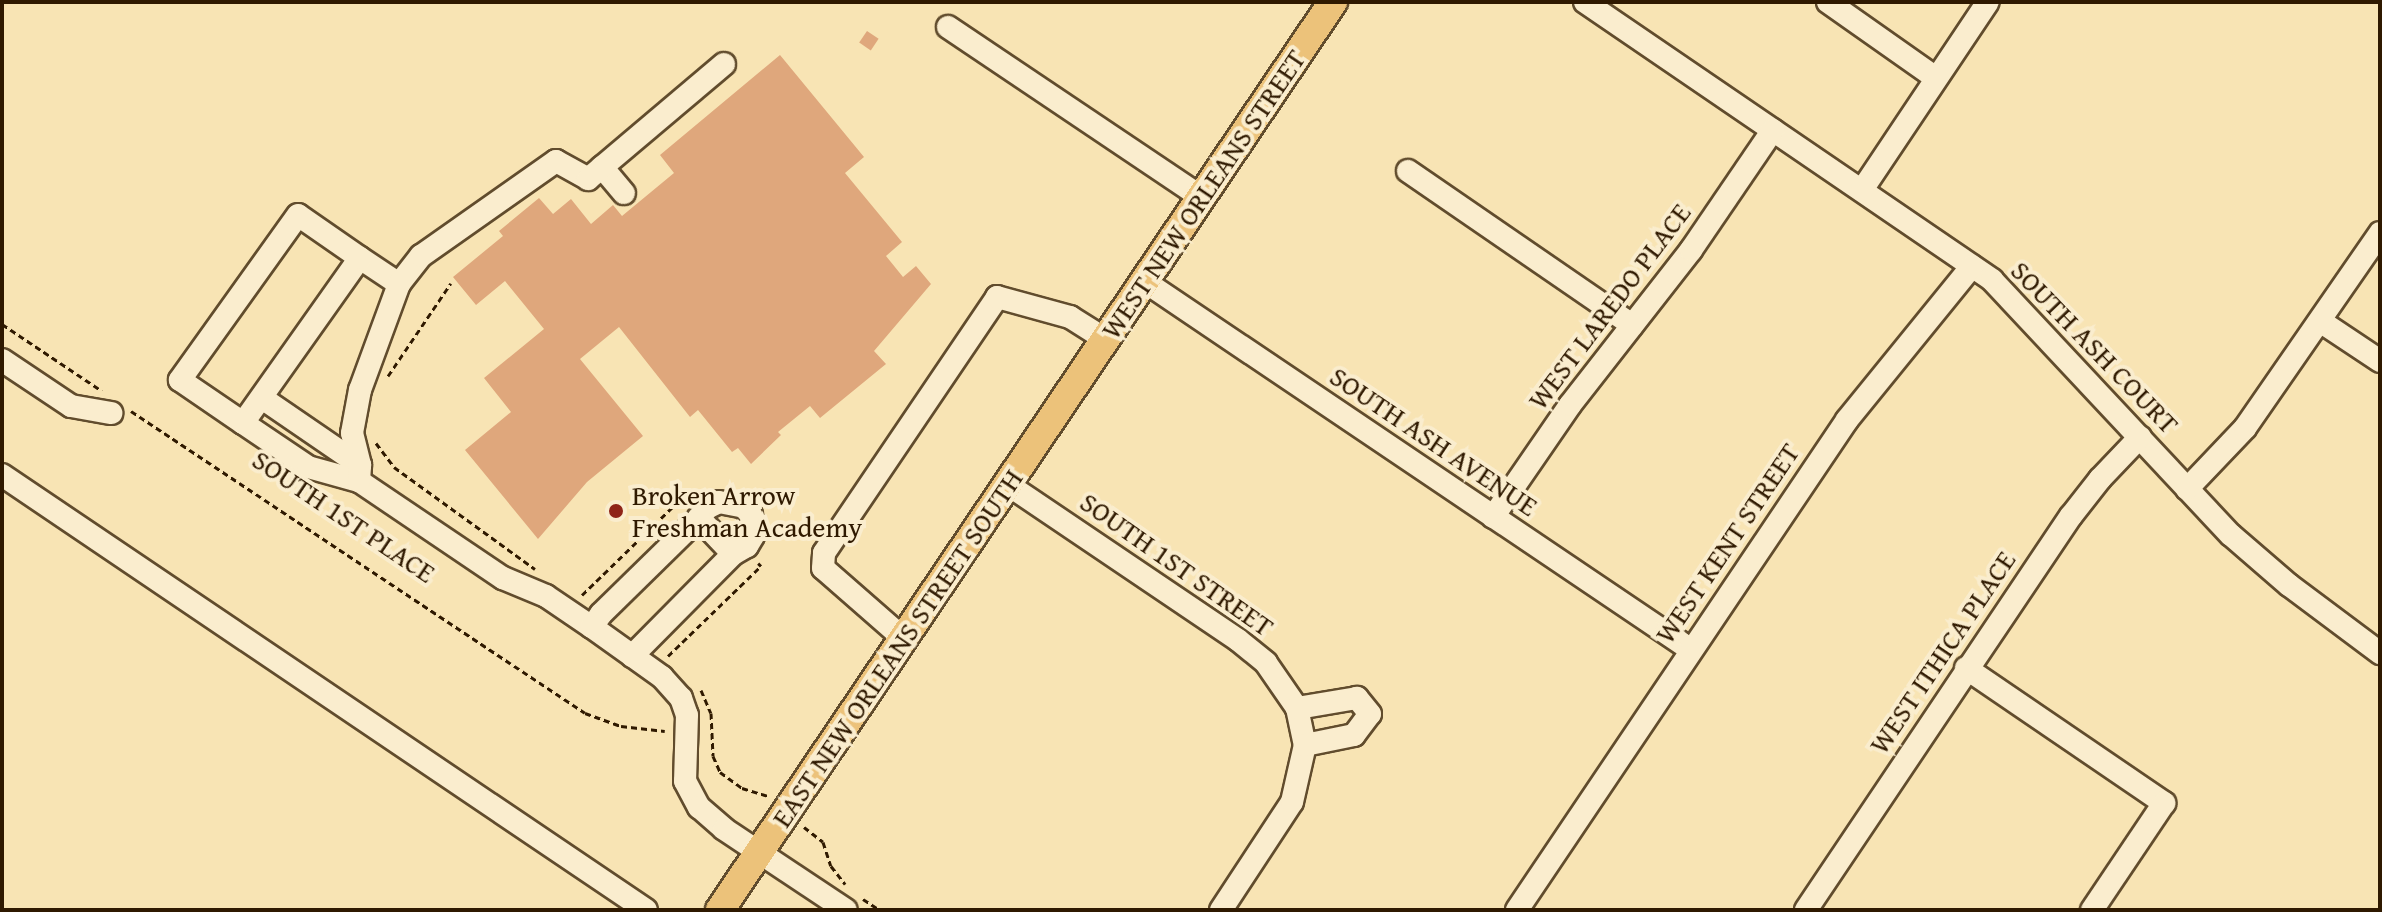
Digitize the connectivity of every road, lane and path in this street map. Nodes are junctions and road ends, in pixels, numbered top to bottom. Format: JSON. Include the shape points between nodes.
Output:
{"nodes":[{"id":1,"x":1333,"y":2,"type":"edge"},
{"id":2,"x":1585,"y":2,"type":"edge"},
{"id":3,"x":1828,"y":2,"type":"edge"},
{"id":4,"x":1988,"y":2,"type":"edge"},
{"id":5,"x":948,"y":27,"type":"dead end"},
{"id":6,"x":724,"y":64,"type":"dead end"},
{"id":7,"x":1936,"y":78,"type":"junction"},
{"id":8,"x":1773,"y":130,"type":"junction"},
{"id":9,"x":602,"y":167,"type":"junction"},
{"id":10,"x":1408,"y":171,"type":"dead end"},
{"id":11,"x":1862,"y":190,"type":"junction"},
{"id":12,"x":624,"y":193,"type":"dead end"},
{"id":13,"x":1201,"y":197,"type":"junction"},
{"id":14,"x":2380,"y":233,"type":"edge"},
{"id":15,"x":360,"y":258,"type":"junction"},
{"id":16,"x":1972,"y":266,"type":"junction"},
{"id":17,"x":1144,"y":281,"type":"junction"},
{"id":18,"x":451,"y":283,"type":"dead end"},
{"id":19,"x":399,"y":284,"type":"junction"},
{"id":20,"x":2320,"y":321,"type":"junction"},
{"id":21,"x":2,"y":324,"type":"edge"},
{"id":22,"x":1632,"y":325,"type":"junction"},
{"id":23,"x":1105,"y":339,"type":"junction"},
{"id":24,"x":2,"y":360,"type":"edge"},
{"id":25,"x":2380,"y":361,"type":"edge"},
{"id":26,"x":386,"y":378,"type":"dead end"},
{"id":27,"x":1074,"y":386,"type":"joint"},
{"id":28,"x":262,"y":398,"type":"junction"},
{"id":29,"x":113,"y":404,"type":"junction"},
{"id":30,"x":243,"y":423,"type":"junction"},
{"id":31,"x":2140,"y":437,"type":"junction"},
{"id":32,"x":375,"y":441,"type":"dead end"},
{"id":33,"x":359,"y":473,"type":"junction"},
{"id":34,"x":2,"y":475,"type":"edge"},
{"id":35,"x":1007,"y":484,"type":"junction"},
{"id":36,"x":2187,"y":489,"type":"junction"},
{"id":37,"x":696,"y":512,"type":"junction"},
{"id":38,"x":1493,"y":517,"type":"junction"},
{"id":39,"x":743,"y":555,"type":"junction"},
{"id":40,"x":542,"y":574,"type":"dead end"},
{"id":41,"x":596,"y":621,"type":"junction"},
{"id":42,"x":903,"y":638,"type":"junction"},
{"id":43,"x":1690,"y":649,"type":"junction"},
{"id":44,"x":637,"y":651,"type":"junction"},
{"id":45,"x":2380,"y":653,"type":"edge"},
{"id":46,"x":1966,"y":668,"type":"junction"},
{"id":47,"x":1297,"y":708,"type":"junction"},
{"id":48,"x":665,"y":731,"type":"dead end"},
{"id":49,"x":712,"y":734,"type":"dead end"},
{"id":50,"x":1305,"y":745,"type":"junction"},
{"id":51,"x":766,"y":795,"type":"dead end"},
{"id":52,"x":807,"y":829,"type":"dead end"},
{"id":53,"x":760,"y":852,"type":"junction"},
{"id":54,"x":853,"y":900,"type":"edge"},
{"id":55,"x":646,"y":910,"type":"edge"},
{"id":56,"x":720,"y":910,"type":"edge"},
{"id":57,"x":880,"y":910,"type":"edge"},
{"id":58,"x":1221,"y":910,"type":"edge"},
{"id":59,"x":1517,"y":910,"type":"edge"},
{"id":60,"x":1806,"y":910,"type":"edge"},
{"id":61,"x":2092,"y":910,"type":"edge"}],
"edges":[{"from":1,"to":13,"type":"main road","name":"WEST NEW ORLEANS STREET"},
{"from":2,"to":8,"type":"street","name":"SOUTH ASH COURT"},
{"from":3,"to":7,"type":"street"},
{"from":4,"to":7,"type":"street"},
{"from":5,"to":13,"type":"street"},
{"from":6,"to":9,"type":"street"},
{"from":7,"to":11,"type":"street"},
{"from":8,"to":11,"type":"street","name":"SOUTH ASH COURT"},
{"from":8,"to":22,"type":"street","name":"WEST LAREDO PLACE"},
{"from":9,"to":12,"type":"street"},
{"from":9,"to":19,"type":"street","via":[[588,179],[556,161],[421,256]]},
{"from":10,"to":22,"type":"street"},
{"from":11,"to":16,"type":"street","name":"SOUTH ASH COURT"},
{"from":13,"to":17,"type":"main road","name":"WEST NEW ORLEANS STREET"},
{"from":14,"to":20,"type":"street"},
{"from":15,"to":19,"type":"street"},
{"from":15,"to":28,"type":"street"},
{"from":15,"to":30,"type":"street","via":[[298,215],[180,380]]},
{"from":16,"to":31,"type":"street","name":"SOUTH ASH COURT","via":[[2009,295]]},
{"from":16,"to":43,"type":"street","name":"WEST KENT STREET","via":[[1847,420]]},
{"from":17,"to":23,"type":"main road","name":"WEST NEW ORLEANS STREET"},
{"from":17,"to":38,"type":"street","name":"SOUTH ASH AVENUE"},
{"from":18,"to":26,"type":"path"},
{"from":19,"to":33,"type":"street","via":[[360,390],[352,433]]},
{"from":20,"to":25,"type":"street"},
{"from":20,"to":36,"type":"street","via":[[2245,428]]},
{"from":21,"to":29,"type":"path","name":"SOUTH 1ST PLACE"},
{"from":22,"to":38,"type":"street","name":"WEST LAREDO PLACE"},
{"from":23,"to":27,"type":"main road","name":"WEST NEW ORLEANS STREET"},
{"from":23,"to":42,"type":"street","via":[[1070,317],[997,297],[824,553],[823,568]]},
{"from":24,"to":29,"type":"street","via":[[71,406]]},
{"from":27,"to":35,"type":"main road","name":"EAST NEW ORLEANS STREET SOUTH"},
{"from":28,"to":30,"type":"street"},
{"from":28,"to":33,"type":"street"},
{"from":29,"to":48,"type":"path","name":"SOUTH 1ST PLACE","via":[[585,713],[621,726]]},
{"from":30,"to":33,"type":"street","via":[[308,467]]},
{"from":31,"to":36,"type":"street","name":"SOUTH ASH COURT"},
{"from":31,"to":46,"type":"street","name":"WEST ITHICA PLACE","via":[[2071,516]]},
{"from":32,"to":40,"type":"path","via":[[394,467]]},
{"from":33,"to":41,"type":"street","via":[[503,578]]},
{"from":34,"to":55,"type":"street"},
{"from":35,"to":42,"type":"main road","name":"EAST NEW ORLEANS STREET SOUTH"},
{"from":35,"to":47,"type":"street","name":"SOUTH 1ST STREET","via":[[1238,640],[1278,676]]},
{"from":36,"to":45,"type":"street","name":"SOUTH ASH COURT","via":[[2269,569]]},
{"from":37,"to":39,"type":"street"},
{"from":37,"to":39,"type":"street","via":[[719,502],[744,507],[751,515],[753,536]]},
{"from":37,"to":41,"type":"street"},
{"from":37,"to":41,"type":"path","via":[[685,495],[577,600]]},
{"from":38,"to":43,"type":"street","name":"SOUTH ASH AVENUE"},
{"from":39,"to":44,"type":"street"},
{"from":39,"to":44,"type":"path","via":[[761,566],[662,663]]},
{"from":41,"to":44,"type":"street"},
{"from":42,"to":53,"type":"main road","name":"EAST NEW ORLEANS STREET SOUTH"},
{"from":43,"to":59,"type":"street","name":"WEST KENT STREET"},
{"from":44,"to":53,"type":"street","via":[[681,698],[687,715],[685,781],[699,807]]},
{"from":46,"to":60,"type":"street","name":"WEST ITHICA PLACE"},
{"from":46,"to":61,"type":"street","via":[[2164,803]]},
{"from":47,"to":50,"type":"street","name":"SOUTH 1ST STREET"},
{"from":47,"to":50,"type":"street","via":[[1357,698],[1370,714],[1354,735]]},
{"from":49,"to":51,"type":"path","via":[[720,772],[742,788]]},
{"from":50,"to":58,"type":"street","via":[[1292,802]]},
{"from":52,"to":54,"type":"path"},
{"from":53,"to":54,"type":"street"},
{"from":53,"to":56,"type":"main road","name":"EAST NEW ORLEANS STREET SOUTH"},
{"from":54,"to":57,"type":"path"}]}
